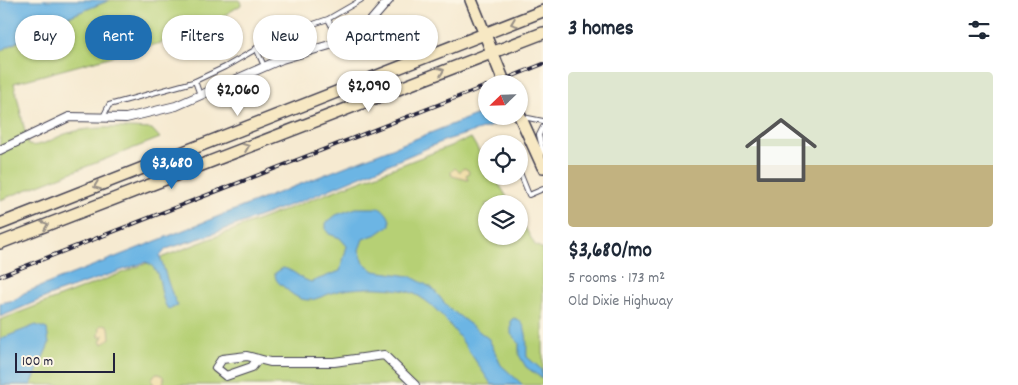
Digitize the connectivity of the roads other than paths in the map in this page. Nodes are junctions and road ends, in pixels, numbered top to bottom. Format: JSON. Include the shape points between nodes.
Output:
{"nodes":[{"id":1,"x":361,"y":0,"type":"edge"},
{"id":2,"x":389,"y":0,"type":"edge"},
{"id":3,"x":472,"y":0,"type":"edge"},
{"id":4,"x":543,"y":11,"type":"edge"},
{"id":5,"x":335,"y":15,"type":"edge"},
{"id":6,"x":376,"y":15,"type":"edge"},
{"id":7,"x":543,"y":33,"type":"edge"},
{"id":8,"x":485,"y":34,"type":"junction"},
{"id":9,"x":327,"y":46,"type":"edge"},
{"id":10,"x":253,"y":50,"type":"edge"},
{"id":11,"x":492,"y":52,"type":"junction"},
{"id":12,"x":261,"y":60,"type":"edge"},
{"id":13,"x":264,"y":66,"type":"junction"},
{"id":14,"x":501,"y":75,"type":"edge"},
{"id":15,"x":195,"y":81,"type":"junction"},
{"id":16,"x":201,"y":96,"type":"junction"},
{"id":17,"x":102,"y":118,"type":"junction"},
{"id":18,"x":528,"y":119,"type":"edge"},
{"id":19,"x":543,"y":121,"type":"edge"},
{"id":20,"x":524,"y":125,"type":"edge"},
{"id":21,"x":543,"y":127,"type":"edge"},
{"id":22,"x":0,"y":150,"type":"edge"},
{"id":23,"x":543,"y":152,"type":"edge"},
{"id":24,"x":543,"y":167,"type":"edge"},
{"id":25,"x":525,"y":185,"type":"edge"},
{"id":26,"x":543,"y":189,"type":"edge"},
{"id":27,"x":0,"y":224,"type":"edge"},
{"id":28,"x":0,"y":243,"type":"edge"},
{"id":29,"x":258,"y":359,"type":"junction"},
{"id":30,"x":414,"y":385,"type":"edge"}],
"edges":[{"from":1,"to":5,"type":"lane"},
{"from":2,"to":6,"type":"street"},
{"from":3,"to":8,"type":"main road"},
{"from":4,"to":8,"type":"main road","one_way":true},
{"from":7,"to":11,"type":"main road"},
{"from":8,"to":11,"type":"main road"},
{"from":8,"to":27,"type":"main road","one_way":true},
{"from":9,"to":13,"type":"street"},
{"from":10,"to":15,"type":"lane"},
{"from":11,"to":14,"type":"main road"},
{"from":28,"to":11,"type":"main road","one_way":true},
{"from":12,"to":13,"type":"lane"},
{"from":13,"to":16,"type":"street"},
{"from":15,"to":16,"type":"lane"},
{"from":15,"to":17,"type":"lane","via":[[109,105]]},
{"from":16,"to":17,"type":"street","via":[[150,114]]},
{"from":17,"to":22,"type":"street","via":[[69,117]]},
{"from":18,"to":19,"type":"lane"},
{"from":20,"to":24,"type":"main road"},
{"from":21,"to":23,"type":"lane","via":[[539,135]]},
{"from":25,"to":26,"type":"lane","via":[[529,195]]},
{"from":29,"to":29,"type":"street","via":[[247,356],[222,360],[216,368],[226,376],[252,367]]},
{"from":29,"to":30,"type":"street","via":[[270,362],[334,362],[384,355]]}]}
